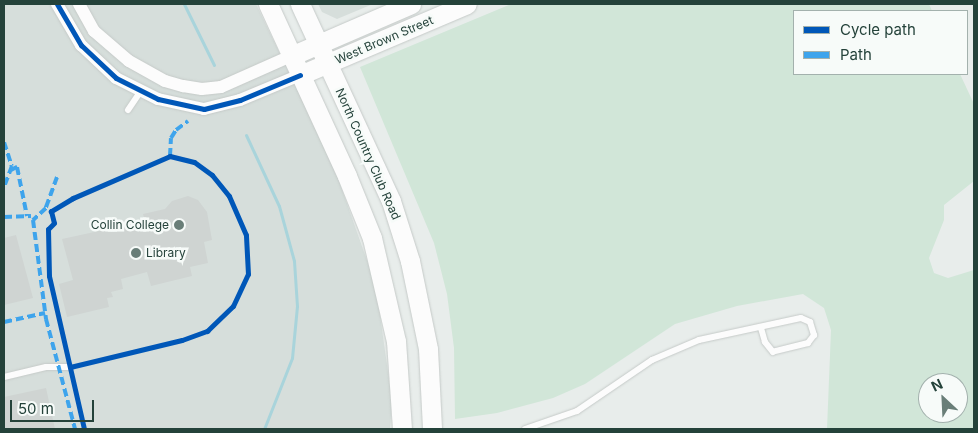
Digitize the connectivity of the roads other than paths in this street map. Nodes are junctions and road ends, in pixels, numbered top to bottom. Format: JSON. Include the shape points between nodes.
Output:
{"nodes":[{"id":1,"x":57,"y":4,"type":"edge"},
{"id":2,"x":79,"y":4,"type":"edge"},
{"id":3,"x":268,"y":4,"type":"edge"},
{"id":4,"x":300,"y":4,"type":"edge"},
{"id":5,"x":410,"y":4,"type":"edge"},
{"id":6,"x":467,"y":4,"type":"edge"},
{"id":7,"x":319,"y":44,"type":"junction"},
{"id":8,"x":291,"y":56,"type":"junction"},
{"id":9,"x":328,"y":63,"type":"junction"},
{"id":10,"x":300,"y":75,"type":"junction"},
{"id":11,"x":140,"y":92,"type":"junction"},
{"id":12,"x":128,"y":110,"type":"dead end"},
{"id":13,"x":761,"y":328,"type":"junction"},
{"id":14,"x":70,"y":367,"type":"dead end"},
{"id":15,"x":4,"y":377,"type":"edge"},
{"id":16,"x":402,"y":429,"type":"edge"},
{"id":17,"x":432,"y":429,"type":"edge"},
{"id":18,"x":524,"y":429,"type":"edge"}],
"edges":[{"from":1,"to":11,"type":"street","via":[[81,45],[116,78]]},
{"from":2,"to":8,"type":"street","via":[[94,32],[129,61],[165,81],[183,86],[221,87]]},
{"from":3,"to":8,"type":"main road"},
{"from":4,"to":7,"type":"main road","name":"North Country Club Road"},
{"from":5,"to":7,"type":"main road","name":"West Brown Street"},
{"from":6,"to":9,"type":"main road","name":"West Brown Street"},
{"from":7,"to":8,"type":"main road","name":"West Brown Street"},
{"from":7,"to":9,"type":"main road","name":"North Country Club Road"},
{"from":8,"to":10,"type":"main road"},
{"from":9,"to":10,"type":"main road","name":"West Brown Street"},
{"from":9,"to":17,"type":"main road","name":"North Country Club Road","via":[[391,201],[410,261],[428,349]]},
{"from":10,"to":11,"type":"street","via":[[240,100],[204,109]]},
{"from":10,"to":16,"type":"main road","via":[[372,238],[396,341]]},
{"from":11,"to":12,"type":"lane"},
{"from":13,"to":13,"type":"lane","via":[[805,318],[812,324],[814,336],[808,343],[773,352],[765,342]]},
{"from":13,"to":18,"type":"lane","via":[[717,334],[677,348],[646,364],[577,411]]},
{"from":14,"to":15,"type":"lane","via":[[46,367]]}]}
